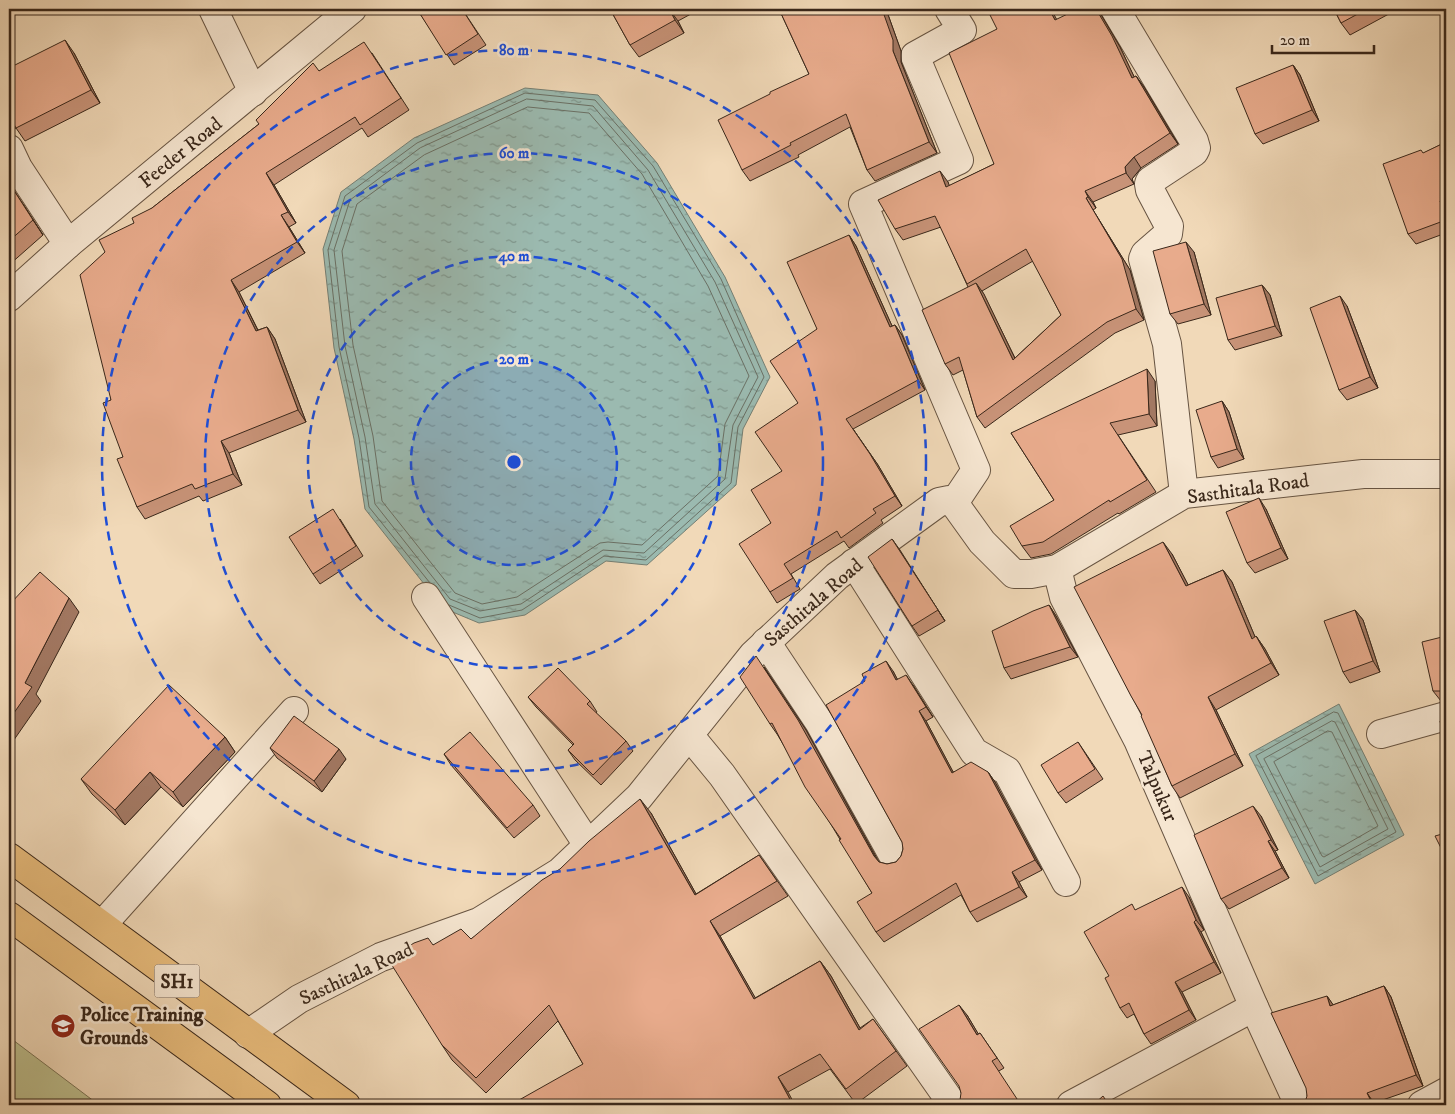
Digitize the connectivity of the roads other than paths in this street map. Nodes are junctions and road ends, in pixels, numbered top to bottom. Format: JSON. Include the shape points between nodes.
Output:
{"nodes":[{"id":1,"x":213,"y":9,"type":"edge"},
{"id":2,"x":352,"y":9,"type":"edge"},
{"id":3,"x":949,"y":9,"type":"edge"},
{"id":4,"x":1115,"y":9,"type":"edge"},
{"id":5,"x":253,"y":92,"type":"junction"},
{"id":6,"x":9,"y":149,"type":"edge"},
{"id":7,"x":68,"y":244,"type":"junction"},
{"id":8,"x":9,"y":297,"type":"edge"},
{"id":9,"x":1446,"y":474,"type":"edge"},
{"id":10,"x":1184,"y":494,"type":"junction"},
{"id":11,"x":954,"y":503,"type":"junction"},
{"id":12,"x":854,"y":563,"type":"junction"},
{"id":13,"x":1057,"y":569,"type":"junction"},
{"id":14,"x":426,"y":597,"type":"dead end"},
{"id":15,"x":766,"y":642,"type":"junction"},
{"id":16,"x":294,"y":710,"type":"dead end"},
{"id":17,"x":1446,"y":716,"type":"edge"},
{"id":18,"x":1381,"y":734,"type":"dead end"},
{"id":19,"x":689,"y":735,"type":"junction"},
{"id":20,"x":588,"y":846,"type":"junction"},
{"id":21,"x":9,"y":857,"type":"edge"},
{"id":22,"x":895,"y":860,"type":"edge"},
{"id":23,"x":1066,"y":882,"type":"dead end"},
{"id":24,"x":9,"y":916,"type":"edge"},
{"id":25,"x":102,"y":925,"type":"junction"},
{"id":26,"x":1254,"y":1007,"type":"junction"},
{"id":27,"x":248,"y":1034,"type":"junction"},
{"id":28,"x":1446,"y":1092,"type":"edge"},
{"id":29,"x":267,"y":1105,"type":"edge"},
{"id":30,"x":346,"y":1105,"type":"edge"},
{"id":31,"x":953,"y":1105,"type":"edge"},
{"id":32,"x":1071,"y":1105,"type":"edge"},
{"id":33,"x":1299,"y":1105,"type":"edge"},
{"id":34,"x":1422,"y":1105,"type":"edge"}],
"edges":[{"from":1,"to":5,"type":"street"},
{"from":2,"to":5,"type":"street","name":"Feeder Road"},
{"from":3,"to":11,"type":"street","via":[[962,30],[915,56],[959,160],[863,204],[976,470]]},
{"from":4,"to":10,"type":"street","via":[[1196,148],[1150,180],[1150,190],[1169,226],[1168,234],[1142,259],[1167,344]]},
{"from":5,"to":7,"type":"street","name":"Feeder Road"},
{"from":6,"to":7,"type":"street"},
{"from":7,"to":8,"type":"street","name":"Feeder Road"},
{"from":9,"to":10,"type":"street","name":"Sasthitala Road","via":[[1363,474]]},
{"from":10,"to":13,"type":"street","name":"Sasthitala Road"},
{"from":11,"to":12,"type":"street","name":"Sasthitala Road","via":[[949,500],[939,502]]},
{"from":11,"to":13,"type":"street","name":"Sasthitala Road","via":[[982,542],[1014,574]]},
{"from":12,"to":15,"type":"street","name":"Sasthitala Road"},
{"from":12,"to":23,"type":"street","via":[[974,752],[1007,771]]},
{"from":13,"to":26,"type":"street","name":"Talpukur","via":[[1064,598],[1138,740]]},
{"from":14,"to":20,"type":"street"},
{"from":15,"to":19,"type":"street","name":"Sasthitala Road"},
{"from":15,"to":22,"type":"street","via":[[819,722]]},
{"from":16,"to":25,"type":"street"},
{"from":17,"to":18,"type":"street"},
{"from":19,"to":20,"type":"street","name":"Sasthitala Road","via":[[639,797]]},
{"from":19,"to":31,"type":"street","via":[[722,775]]},
{"from":20,"to":27,"type":"street","name":"Sasthitala Road","via":[[560,872],[479,922],[381,957],[299,999]]},
{"from":21,"to":25,"type":"main road","number":"SH1"},
{"from":24,"to":29,"type":"main road","number":"SH1"},
{"from":25,"to":27,"type":"main road","number":"SH1"},
{"from":26,"to":32,"type":"street"},
{"from":26,"to":33,"type":"street","name":"Talpukur"},
{"from":27,"to":30,"type":"main road","number":"SH1"},
{"from":28,"to":34,"type":"street"}]}
